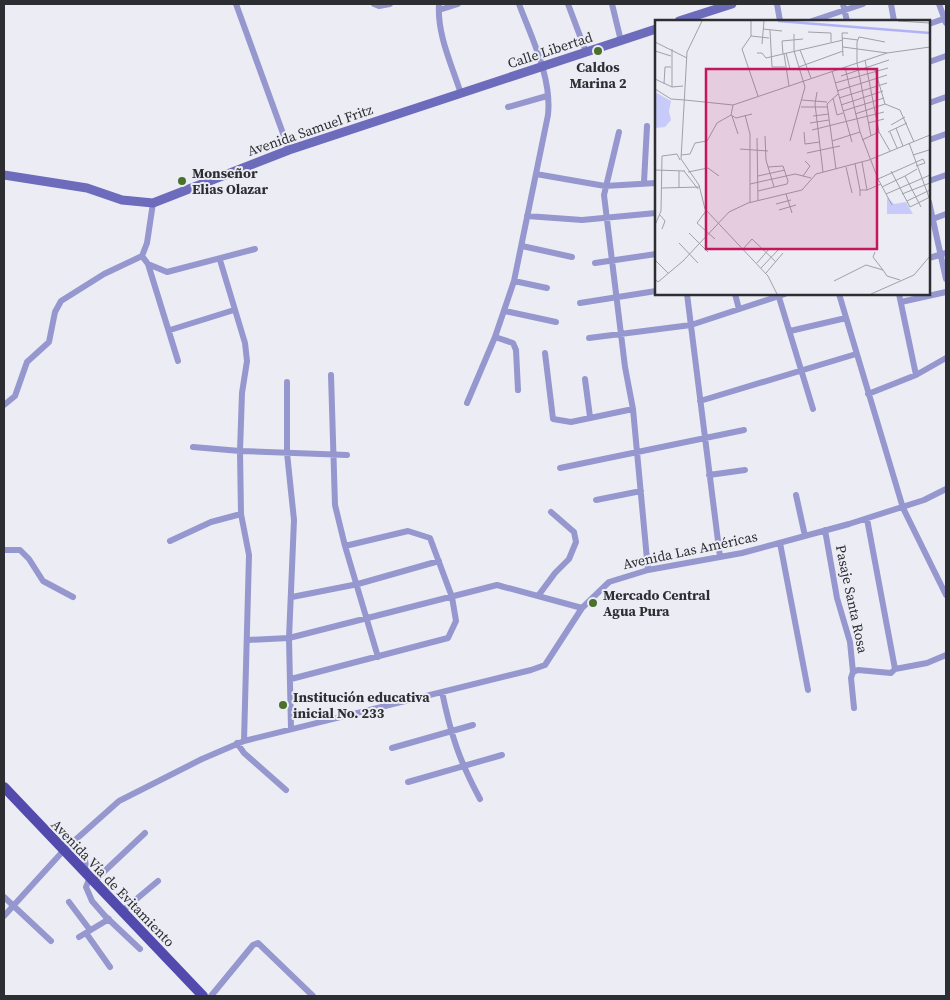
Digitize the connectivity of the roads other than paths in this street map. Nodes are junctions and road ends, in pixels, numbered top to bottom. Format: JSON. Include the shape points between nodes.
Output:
{"nodes":[{"id":1,"x":236,"y":4,"type":"edge"},
{"id":2,"x":374,"y":4,"type":"edge"},
{"id":3,"x":390,"y":4,"type":"edge"},
{"id":4,"x":458,"y":4,"type":"edge"},
{"id":5,"x":519,"y":4,"type":"edge"},
{"id":6,"x":568,"y":4,"type":"edge"},
{"id":7,"x":612,"y":4,"type":"edge"},
{"id":8,"x":732,"y":4,"type":"edge"},
{"id":9,"x":777,"y":4,"type":"edge"},
{"id":10,"x":863,"y":4,"type":"edge"},
{"id":11,"x":891,"y":4,"type":"edge"},
{"id":12,"x":940,"y":4,"type":"edge"},
{"id":13,"x":439,"y":7,"type":"edge"},
{"id":14,"x":844,"y":7,"type":"edge"},
{"id":15,"x":701,"y":18,"type":"edge"},
{"id":16,"x":686,"y":20,"type":"edge"},
{"id":17,"x":780,"y":20,"type":"edge"},
{"id":18,"x":814,"y":20,"type":"edge"},
{"id":19,"x":847,"y":20,"type":"edge"},
{"id":20,"x":894,"y":20,"type":"edge"},
{"id":21,"x":946,"y":20,"type":"edge"},
{"id":22,"x":930,"y":24,"type":"edge"},
{"id":23,"x":655,"y":29,"type":"edge"},
{"id":24,"x":621,"y":41,"type":"junction"},
{"id":25,"x":586,"y":52,"type":"junction"},
{"id":26,"x":946,"y":56,"type":"edge"},
{"id":27,"x":930,"y":62,"type":"edge"},
{"id":28,"x":542,"y":68,"type":"junction"},
{"id":29,"x":462,"y":94,"type":"junction"},
{"id":30,"x":547,"y":96,"type":"junction"},
{"id":31,"x":946,"y":97,"type":"edge"},
{"id":32,"x":452,"y":98,"type":"joint"},
{"id":33,"x":930,"y":103,"type":"edge"},
{"id":34,"x":508,"y":107,"type":"dead end"},
{"id":35,"x":647,"y":126,"type":"dead end"},
{"id":36,"x":619,"y":132,"type":"dead end"},
{"id":37,"x":946,"y":134,"type":"edge"},
{"id":38,"x":930,"y":140,"type":"edge"},
{"id":39,"x":289,"y":150,"type":"junction"},
{"id":40,"x":536,"y":174,"type":"junction"},
{"id":41,"x":4,"y":175,"type":"edge"},
{"id":42,"x":946,"y":175,"type":"edge"},
{"id":43,"x":930,"y":181,"type":"edge"},
{"id":44,"x":644,"y":182,"type":"junction"},
{"id":45,"x":655,"y":183,"type":"edge"},
{"id":46,"x":605,"y":186,"type":"junction"},
{"id":47,"x":153,"y":203,"type":"junction"},
{"id":48,"x":655,"y":213,"type":"edge"},
{"id":49,"x":946,"y":214,"type":"edge"},
{"id":50,"x":527,"y":216,"type":"junction"},
{"id":51,"x":608,"y":219,"type":"junction"},
{"id":52,"x":930,"y":220,"type":"edge"},
{"id":53,"x":522,"y":246,"type":"junction"},
{"id":54,"x":255,"y":249,"type":"dead end"},
{"id":55,"x":655,"y":254,"type":"edge"},
{"id":56,"x":943,"y":254,"type":"edge"},
{"id":57,"x":142,"y":256,"type":"junction"},
{"id":58,"x":572,"y":257,"type":"dead end"},
{"id":59,"x":930,"y":258,"type":"edge"},
{"id":60,"x":220,"y":260,"type":"junction"},
{"id":61,"x":613,"y":261,"type":"junction"},
{"id":62,"x":595,"y":263,"type":"dead end"},
{"id":63,"x":148,"y":264,"type":"junction"},
{"id":64,"x":946,"y":279,"type":"edge"},
{"id":65,"x":514,"y":281,"type":"junction"},
{"id":66,"x":547,"y":288,"type":"dead end"},
{"id":67,"x":655,"y":292,"type":"edge"},
{"id":68,"x":946,"y":292,"type":"edge"},
{"id":69,"x":686,"y":295,"type":"edge"},
{"id":70,"x":735,"y":295,"type":"edge"},
{"id":71,"x":778,"y":295,"type":"edge"},
{"id":72,"x":781,"y":295,"type":"edge"},
{"id":73,"x":838,"y":295,"type":"edge"},
{"id":74,"x":899,"y":295,"type":"edge"},
{"id":75,"x":617,"y":297,"type":"junction"},
{"id":76,"x":901,"y":302,"type":"junction"},
{"id":77,"x":580,"y":303,"type":"dead end"},
{"id":78,"x":739,"y":309,"type":"junction"},
{"id":79,"x":234,"y":310,"type":"junction"},
{"id":80,"x":505,"y":311,"type":"junction"},
{"id":81,"x":846,"y":318,"type":"junction"},
{"id":82,"x":556,"y":322,"type":"dead end"},
{"id":83,"x":691,"y":325,"type":"junction"},
{"id":84,"x":170,"y":330,"type":"junction"},
{"id":85,"x":790,"y":330,"type":"junction"},
{"id":86,"x":622,"y":335,"type":"junction"},
{"id":87,"x":496,"y":337,"type":"junction"},
{"id":88,"x":589,"y":338,"type":"dead end"},
{"id":89,"x":545,"y":353,"type":"dead end"},
{"id":90,"x":856,"y":354,"type":"junction"},
{"id":91,"x":946,"y":358,"type":"edge"},
{"id":92,"x":178,"y":361,"type":"dead end"},
{"id":93,"x":801,"y":371,"type":"junction"},
{"id":94,"x":331,"y":375,"type":"dead end"},
{"id":95,"x":916,"y":375,"type":"junction"},
{"id":96,"x":585,"y":379,"type":"dead end"},
{"id":97,"x":287,"y":382,"type":"dead end"},
{"id":98,"x":518,"y":390,"type":"dead end"},
{"id":99,"x":868,"y":394,"type":"junction"},
{"id":100,"x":700,"y":402,"type":"junction"},
{"id":101,"x":467,"y":403,"type":"dead end"},
{"id":102,"x":4,"y":405,"type":"edge"},
{"id":103,"x":812,"y":408,"type":"dead end"},
{"id":104,"x":633,"y":409,"type":"junction"},
{"id":105,"x":590,"y":417,"type":"junction"},
{"id":106,"x":744,"y":430,"type":"dead end"},
{"id":107,"x":704,"y":439,"type":"junction"},
{"id":108,"x":192,"y":447,"type":"dead end"},
{"id":109,"x":240,"y":451,"type":"junction"},
{"id":110,"x":637,"y":452,"type":"junction"},
{"id":111,"x":287,"y":453,"type":"junction"},
{"id":112,"x":334,"y":454,"type":"junction"},
{"id":113,"x":347,"y":454,"type":"dead end"},
{"id":114,"x":560,"y":468,"type":"dead end"},
{"id":115,"x":745,"y":470,"type":"dead end"},
{"id":116,"x":709,"y":474,"type":"junction"},
{"id":117,"x":946,"y":489,"type":"edge"},
{"id":118,"x":640,"y":491,"type":"junction"},
{"id":119,"x":796,"y":495,"type":"dead end"},
{"id":120,"x":596,"y":500,"type":"dead end"},
{"id":121,"x":902,"y":508,"type":"junction"},
{"id":122,"x":551,"y":512,"type":"dead end"},
{"id":123,"x":241,"y":514,"type":"junction"},
{"id":124,"x":867,"y":519,"type":"junction"},
{"id":125,"x":825,"y":530,"type":"junction"},
{"id":126,"x":806,"y":536,"type":"junction"},
{"id":127,"x":170,"y":541,"type":"dead end"},
{"id":128,"x":780,"y":543,"type":"junction"},
{"id":129,"x":345,"y":546,"type":"junction"},
{"id":130,"x":4,"y":550,"type":"edge"},
{"id":131,"x":720,"y":557,"type":"junction"},
{"id":132,"x":439,"y":561,"type":"junction"},
{"id":133,"x":648,"y":570,"type":"junction"},
{"id":134,"x":358,"y":584,"type":"junction"},
{"id":135,"x":946,"y":594,"type":"edge"},
{"id":136,"x":538,"y":596,"type":"junction"},
{"id":137,"x":72,"y":597,"type":"dead end"},
{"id":138,"x":292,"y":597,"type":"junction"},
{"id":139,"x":452,"y":597,"type":"junction"},
{"id":140,"x":582,"y":608,"type":"junction"},
{"id":141,"x":367,"y":618,"type":"junction"},
{"id":142,"x":289,"y":638,"type":"junction"},
{"id":143,"x":248,"y":640,"type":"junction"},
{"id":144,"x":946,"y":655,"type":"edge"},
{"id":145,"x":378,"y":657,"type":"junction"},
{"id":146,"x":895,"y":670,"type":"junction"},
{"id":147,"x":853,"y":672,"type":"junction"},
{"id":148,"x":291,"y":679,"type":"junction"},
{"id":149,"x":808,"y":690,"type":"dead end"},
{"id":150,"x":442,"y":692,"type":"junction"},
{"id":151,"x":854,"y":708,"type":"dead end"},
{"id":152,"x":473,"y":725,"type":"dead end"},
{"id":153,"x":292,"y":729,"type":"junction"},
{"id":154,"x":451,"y":732,"type":"junction"},
{"id":155,"x":244,"y":741,"type":"junction"},
{"id":156,"x":237,"y":743,"type":"junction"},
{"id":157,"x":392,"y":748,"type":"dead end"},
{"id":158,"x":502,"y":755,"type":"dead end"},
{"id":159,"x":462,"y":766,"type":"junction"},
{"id":160,"x":408,"y":782,"type":"dead end"},
{"id":161,"x":4,"y":787,"type":"edge"},
{"id":162,"x":286,"y":790,"type":"dead end"},
{"id":163,"x":480,"y":799,"type":"dead end"},
{"id":164,"x":145,"y":833,"type":"dead end"},
{"id":165,"x":74,"y":842,"type":"junction"},
{"id":166,"x":64,"y":850,"type":"junction"},
{"id":167,"x":90,"y":878,"type":"junction"},
{"id":168,"x":158,"y":881,"type":"dead end"},
{"id":169,"x":4,"y":897,"type":"edge"},
{"id":170,"x":69,"y":902,"type":"dead end"},
{"id":171,"x":13,"y":905,"type":"junction"},
{"id":172,"x":121,"y":912,"type":"junction"},
{"id":173,"x":4,"y":916,"type":"edge"},
{"id":174,"x":108,"y":918,"type":"junction"},
{"id":175,"x":88,"y":931,"type":"junction"},
{"id":176,"x":79,"y":937,"type":"dead end"},
{"id":177,"x":51,"y":941,"type":"dead end"},
{"id":178,"x":140,"y":949,"type":"dead end"},
{"id":179,"x":110,"y":967,"type":"dead end"},
{"id":180,"x":203,"y":996,"type":"edge"},
{"id":181,"x":211,"y":996,"type":"edge"},
{"id":182,"x":313,"y":996,"type":"edge"}],
"edges":[{"from":1,"to":39,"type":"street"},
{"from":2,"to":3,"type":"street"},
{"from":4,"to":13,"type":"street"},
{"from":5,"to":28,"type":"street"},
{"from":6,"to":25,"type":"street"},
{"from":7,"to":24,"type":"street"},
{"from":8,"to":15,"type":"street"},
{"from":9,"to":17,"type":"street"},
{"from":10,"to":14,"type":"street"},
{"from":11,"to":20,"type":"street"},
{"from":12,"to":21,"type":"street"},
{"from":13,"to":29,"type":"street","via":[[443,40]]},
{"from":14,"to":18,"type":"street"},
{"from":14,"to":19,"type":"street"},
{"from":15,"to":16,"type":"street"},
{"from":21,"to":22,"type":"street"},
{"from":23,"to":24,"type":"street","name":"Calle Libertad"},
{"from":24,"to":25,"type":"street","name":"Calle Libertad"},
{"from":25,"to":28,"type":"street","name":"Calle Libertad"},
{"from":26,"to":27,"type":"street"},
{"from":28,"to":29,"type":"street","name":"Calle Libertad"},
{"from":28,"to":30,"type":"street"},
{"from":29,"to":32,"type":"street","name":"Calle Libertad"},
{"from":30,"to":34,"type":"street"},
{"from":30,"to":40,"type":"street","via":[[548,115]]},
{"from":31,"to":33,"type":"street"},
{"from":32,"to":39,"type":"street","name":"Avenida Samuel Fritz"},
{"from":35,"to":44,"type":"street"},
{"from":36,"to":46,"type":"street"},
{"from":37,"to":38,"type":"street"},
{"from":39,"to":47,"type":"street","name":"Avenida Samuel Fritz"},
{"from":40,"to":46,"type":"street"},
{"from":40,"to":50,"type":"street"},
{"from":41,"to":47,"type":"street","name":"Avenida Samuel Fritz","via":[[87,188],[122,200]]},
{"from":42,"to":43,"type":"street"},
{"from":44,"to":45,"type":"street"},
{"from":44,"to":46,"type":"street"},
{"from":46,"to":51,"type":"street"},
{"from":47,"to":57,"type":"street"},
{"from":48,"to":51,"type":"street"},
{"from":49,"to":52,"type":"street"},
{"from":50,"to":51,"type":"street"},
{"from":50,"to":53,"type":"street"},
{"from":51,"to":61,"type":"street"},
{"from":52,"to":56,"type":"street"},
{"from":53,"to":58,"type":"street"},
{"from":53,"to":65,"type":"street"},
{"from":54,"to":60,"type":"street"},
{"from":55,"to":61,"type":"street"},
{"from":56,"to":59,"type":"street"},
{"from":56,"to":64,"type":"street"},
{"from":57,"to":63,"type":"street"},
{"from":57,"to":102,"type":"street","via":[[104,274],[61,301],[55,312],[49,342],[27,362],[14,396]]},
{"from":60,"to":63,"type":"street","via":[[167,272]]},
{"from":60,"to":79,"type":"street"},
{"from":61,"to":62,"type":"street"},
{"from":61,"to":75,"type":"street"},
{"from":63,"to":84,"type":"street"},
{"from":65,"to":66,"type":"street"},
{"from":65,"to":80,"type":"street"},
{"from":67,"to":75,"type":"street"},
{"from":68,"to":76,"type":"street"},
{"from":69,"to":83,"type":"street"},
{"from":70,"to":78,"type":"street"},
{"from":71,"to":78,"type":"street"},
{"from":72,"to":85,"type":"street"},
{"from":73,"to":81,"type":"street"},
{"from":74,"to":76,"type":"street"},
{"from":75,"to":77,"type":"street"},
{"from":75,"to":86,"type":"street"},
{"from":76,"to":95,"type":"street"},
{"from":78,"to":83,"type":"street"},
{"from":79,"to":84,"type":"street"},
{"from":79,"to":109,"type":"street","via":[[245,343],[247,361],[242,393]]},
{"from":80,"to":82,"type":"street"},
{"from":80,"to":87,"type":"street"},
{"from":81,"to":85,"type":"street"},
{"from":81,"to":90,"type":"street"},
{"from":83,"to":86,"type":"street"},
{"from":83,"to":100,"type":"street"},
{"from":84,"to":92,"type":"street"},
{"from":85,"to":93,"type":"street"},
{"from":86,"to":88,"type":"street"},
{"from":86,"to":104,"type":"street"},
{"from":87,"to":98,"type":"street","via":[[513,343],[516,350]]},
{"from":87,"to":101,"type":"street"},
{"from":89,"to":105,"type":"street","via":[[553,419],[572,422]]},
{"from":90,"to":93,"type":"street"},
{"from":90,"to":99,"type":"street"},
{"from":91,"to":95,"type":"street"},
{"from":93,"to":100,"type":"street"},
{"from":93,"to":103,"type":"street"},
{"from":94,"to":112,"type":"street"},
{"from":95,"to":99,"type":"street"},
{"from":96,"to":105,"type":"street"},
{"from":97,"to":111,"type":"street"},
{"from":99,"to":121,"type":"street"},
{"from":100,"to":107,"type":"street"},
{"from":104,"to":105,"type":"street"},
{"from":104,"to":110,"type":"street"},
{"from":106,"to":107,"type":"street"},
{"from":107,"to":110,"type":"street"},
{"from":107,"to":116,"type":"street"},
{"from":108,"to":109,"type":"street"},
{"from":109,"to":111,"type":"street"},
{"from":109,"to":123,"type":"street"},
{"from":110,"to":114,"type":"street"},
{"from":110,"to":118,"type":"street"},
{"from":111,"to":112,"type":"street"},
{"from":111,"to":138,"type":"street","via":[[294,520]]},
{"from":112,"to":113,"type":"street"},
{"from":112,"to":129,"type":"street","via":[[335,505]]},
{"from":115,"to":116,"type":"street"},
{"from":116,"to":131,"type":"street"},
{"from":117,"to":121,"type":"street","name":"Avenida Las Américas"},
{"from":118,"to":120,"type":"street"},
{"from":118,"to":133,"type":"street"},
{"from":119,"to":126,"type":"street"},
{"from":121,"to":124,"type":"street","name":"Avenida Las Américas"},
{"from":121,"to":135,"type":"street"},
{"from":122,"to":136,"type":"street","via":[[574,532],[576,542],[569,559]]},
{"from":123,"to":127,"type":"street","via":[[211,522]]},
{"from":123,"to":143,"type":"street","via":[[249,555]]},
{"from":124,"to":125,"type":"street","name":"Avenida Las Américas"},
{"from":124,"to":146,"type":"street"},
{"from":125,"to":126,"type":"street","name":"Avenida Las Américas"},
{"from":125,"to":147,"type":"street","name":"Pasaje Santa Rosa","via":[[836,598],[850,642]]},
{"from":126,"to":128,"type":"street","name":"Avenida Las Américas"},
{"from":128,"to":131,"type":"street","name":"Avenida Las Américas"},
{"from":128,"to":149,"type":"street"},
{"from":129,"to":132,"type":"street","via":[[411,531],[430,538]]},
{"from":129,"to":134,"type":"street"},
{"from":130,"to":137,"type":"street","via":[[20,550],[43,581]]},
{"from":131,"to":133,"type":"street","name":"Avenida Las Américas"},
{"from":132,"to":134,"type":"street"},
{"from":132,"to":139,"type":"street"},
{"from":133,"to":140,"type":"street","name":"Avenida Las Américas","via":[[609,582]]},
{"from":134,"to":138,"type":"street"},
{"from":134,"to":141,"type":"street"},
{"from":136,"to":139,"type":"street","via":[[498,586]]},
{"from":136,"to":140,"type":"street"},
{"from":138,"to":142,"type":"street"},
{"from":139,"to":141,"type":"street"},
{"from":139,"to":145,"type":"street","via":[[456,621],[448,638]]},
{"from":140,"to":150,"type":"street","name":"Avenida Las Américas","via":[[545,665]]},
{"from":141,"to":142,"type":"street"},
{"from":141,"to":145,"type":"street"},
{"from":142,"to":143,"type":"street"},
{"from":142,"to":148,"type":"street"},
{"from":143,"to":155,"type":"street"},
{"from":144,"to":146,"type":"street"},
{"from":145,"to":148,"type":"street"},
{"from":146,"to":147,"type":"street","via":[[891,673]]},
{"from":147,"to":151,"type":"street","name":"Pasaje Santa Rosa"},
{"from":148,"to":153,"type":"street"},
{"from":150,"to":153,"type":"street","name":"Avenida Las Américas"},
{"from":150,"to":154,"type":"street"},
{"from":152,"to":154,"type":"street"},
{"from":153,"to":155,"type":"street","name":"Avenida Las Américas"},
{"from":154,"to":157,"type":"street"},
{"from":154,"to":159,"type":"street"},
{"from":155,"to":156,"type":"street","name":"Avenida Las Américas"},
{"from":156,"to":162,"type":"street"},
{"from":156,"to":165,"type":"street","name":"Avenida Las Américas","via":[[127,796]]},
{"from":158,"to":159,"type":"street"},
{"from":159,"to":160,"type":"street"},
{"from":159,"to":163,"type":"street"},
{"from":161,"to":166,"type":"main road","name":"Avenida Vía de Evitamiento"},
{"from":164,"to":167,"type":"street"},
{"from":165,"to":166,"type":"street","name":"Avenida Las Américas"},
{"from":165,"to":167,"type":"street"},
{"from":166,"to":167,"type":"main road","name":"Avenida Vía de Evitamiento"},
{"from":166,"to":171,"type":"street","name":"Avenida Las Américas"},
{"from":167,"to":172,"type":"main road","name":"Avenida Vía de Evitamiento"},
{"from":167,"to":174,"type":"street","via":[[87,893]]},
{"from":168,"to":172,"type":"street"},
{"from":169,"to":171,"type":"street"},
{"from":170,"to":175,"type":"street"},
{"from":171,"to":173,"type":"street","name":"Avenida Las Américas"},
{"from":171,"to":177,"type":"street"},
{"from":172,"to":180,"type":"main road","name":"Avenida Vía de Evitamiento"},
{"from":174,"to":175,"type":"street"},
{"from":174,"to":178,"type":"street"},
{"from":175,"to":176,"type":"street"},
{"from":175,"to":179,"type":"street"},
{"from":181,"to":182,"type":"street","via":[[258,943]]}]}
